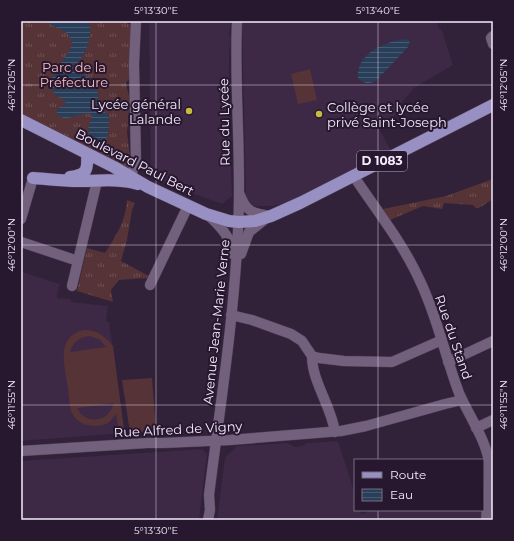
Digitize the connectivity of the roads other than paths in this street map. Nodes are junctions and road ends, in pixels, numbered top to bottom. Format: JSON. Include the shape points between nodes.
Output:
{"nodes":[{"id":1,"x":136,"y":21,"type":"edge"},
{"id":2,"x":237,"y":21,"type":"edge"},
{"id":3,"x":493,"y":36,"type":"edge"},
{"id":4,"x":493,"y":44,"type":"edge"},
{"id":5,"x":493,"y":105,"type":"edge"},
{"id":6,"x":21,"y":120,"type":"edge"},
{"id":7,"x":87,"y":154,"type":"junction"},
{"id":8,"x":354,"y":175,"type":"junction"},
{"id":9,"x":130,"y":176,"type":"junction"},
{"id":10,"x":21,"y":178,"type":"edge"},
{"id":11,"x":33,"y":178,"type":"junction"},
{"id":12,"x":97,"y":181,"type":"junction"},
{"id":13,"x":148,"y":187,"type":"junction"},
{"id":14,"x":239,"y":192,"type":"junction"},
{"id":15,"x":188,"y":206,"type":"junction"},
{"id":16,"x":206,"y":214,"type":"junction"},
{"id":17,"x":271,"y":216,"type":"junction"},
{"id":18,"x":21,"y":219,"type":"edge"},
{"id":19,"x":239,"y":222,"type":"junction"},
{"id":20,"x":21,"y":242,"type":"edge"},
{"id":21,"x":72,"y":259,"type":"dead end"},
{"id":22,"x":236,"y":267,"type":"junction"},
{"id":23,"x":150,"y":285,"type":"dead end"},
{"id":24,"x":72,"y":286,"type":"dead end"},
{"id":25,"x":232,"y":315,"type":"junction"},
{"id":26,"x":442,"y":340,"type":"junction"},
{"id":27,"x":493,"y":341,"type":"edge"},
{"id":28,"x":312,"y":356,"type":"junction"},
{"id":29,"x":448,"y":362,"type":"junction"},
{"id":30,"x":462,"y":400,"type":"junction"},
{"id":31,"x":493,"y":420,"type":"edge"},
{"id":32,"x":476,"y":428,"type":"junction"},
{"id":33,"x":336,"y":432,"type":"junction"},
{"id":34,"x":216,"y":440,"type":"junction"},
{"id":35,"x":21,"y":451,"type":"edge"},
{"id":36,"x":208,"y":520,"type":"edge"},
{"id":37,"x":486,"y":520,"type":"edge"}],
"edges":[{"from":1,"to":9,"type":"street","via":[[136,161]]},
{"from":2,"to":14,"type":"street","name":"Rue du Lycée"},
{"from":3,"to":4,"type":"street"},
{"from":5,"to":8,"type":"main road","number":"D 1083"},
{"from":6,"to":7,"type":"main road","name":"Boulevard Paul Bert"},
{"from":7,"to":9,"type":"main road","name":"Boulevard Paul Bert"},
{"from":7,"to":11,"type":"main road","number":"D 1083","via":[[86,168],[80,176]]},
{"from":8,"to":17,"type":"main road","number":"D 1083"},
{"from":8,"to":26,"type":"street","name":"Rue du Stand","via":[[407,255],[421,281]]},
{"from":9,"to":13,"type":"main road","name":"Boulevard Paul Bert","number":"D 1083"},
{"from":10,"to":11,"type":"main road","number":"D 1083"},
{"from":11,"to":12,"type":"main road","number":"D 1083"},
{"from":11,"to":18,"type":"street"},
{"from":12,"to":13,"type":"main road","number":"D 1083","via":[[132,182]]},
{"from":12,"to":24,"type":"street"},
{"from":13,"to":15,"type":"main road","name":"Boulevard Paul Bert","number":"D 1083"},
{"from":14,"to":17,"type":"street","via":[[250,211]]},
{"from":14,"to":19,"type":"street","name":"Rue du Lycée"},
{"from":15,"to":16,"type":"main road","name":"Boulevard Paul Bert","number":"D 1083"},
{"from":15,"to":23,"type":"street"},
{"from":16,"to":19,"type":"main road","name":"Boulevard Paul Bert","number":"D 1083"},
{"from":16,"to":22,"type":"street","via":[[228,236]]},
{"from":17,"to":19,"type":"main road","number":"D 1083"},
{"from":17,"to":22,"type":"street","via":[[249,232]]},
{"from":19,"to":22,"type":"street","name":"Avenue Jean-Marie Verne"},
{"from":20,"to":21,"type":"street"},
{"from":22,"to":25,"type":"street","name":"Avenue Jean-Marie Verne"},
{"from":25,"to":28,"type":"street","via":[[291,334],[302,341]]},
{"from":25,"to":34,"type":"street","name":"Avenue Jean-Marie Verne"},
{"from":26,"to":28,"type":"street","via":[[392,362],[364,362]]},
{"from":26,"to":29,"type":"street","name":"Rue du Stand"},
{"from":27,"to":29,"type":"street"},
{"from":28,"to":33,"type":"street","via":[[312,367]]},
{"from":29,"to":30,"type":"street","name":"Rue du Stand"},
{"from":30,"to":32,"type":"street","name":"Rue du Stand"},
{"from":30,"to":33,"type":"street","name":"Rue Alfred de Vigny"},
{"from":31,"to":32,"type":"street"},
{"from":32,"to":37,"type":"street","name":"Rue du Stand","via":[[489,464]]},
{"from":33,"to":34,"type":"street","name":"Rue Alfred de Vigny"},
{"from":34,"to":35,"type":"street","name":"Rue Alfred de Vigny"},
{"from":34,"to":36,"type":"street","name":"Avenue Jean-Marie Verne"}]}
